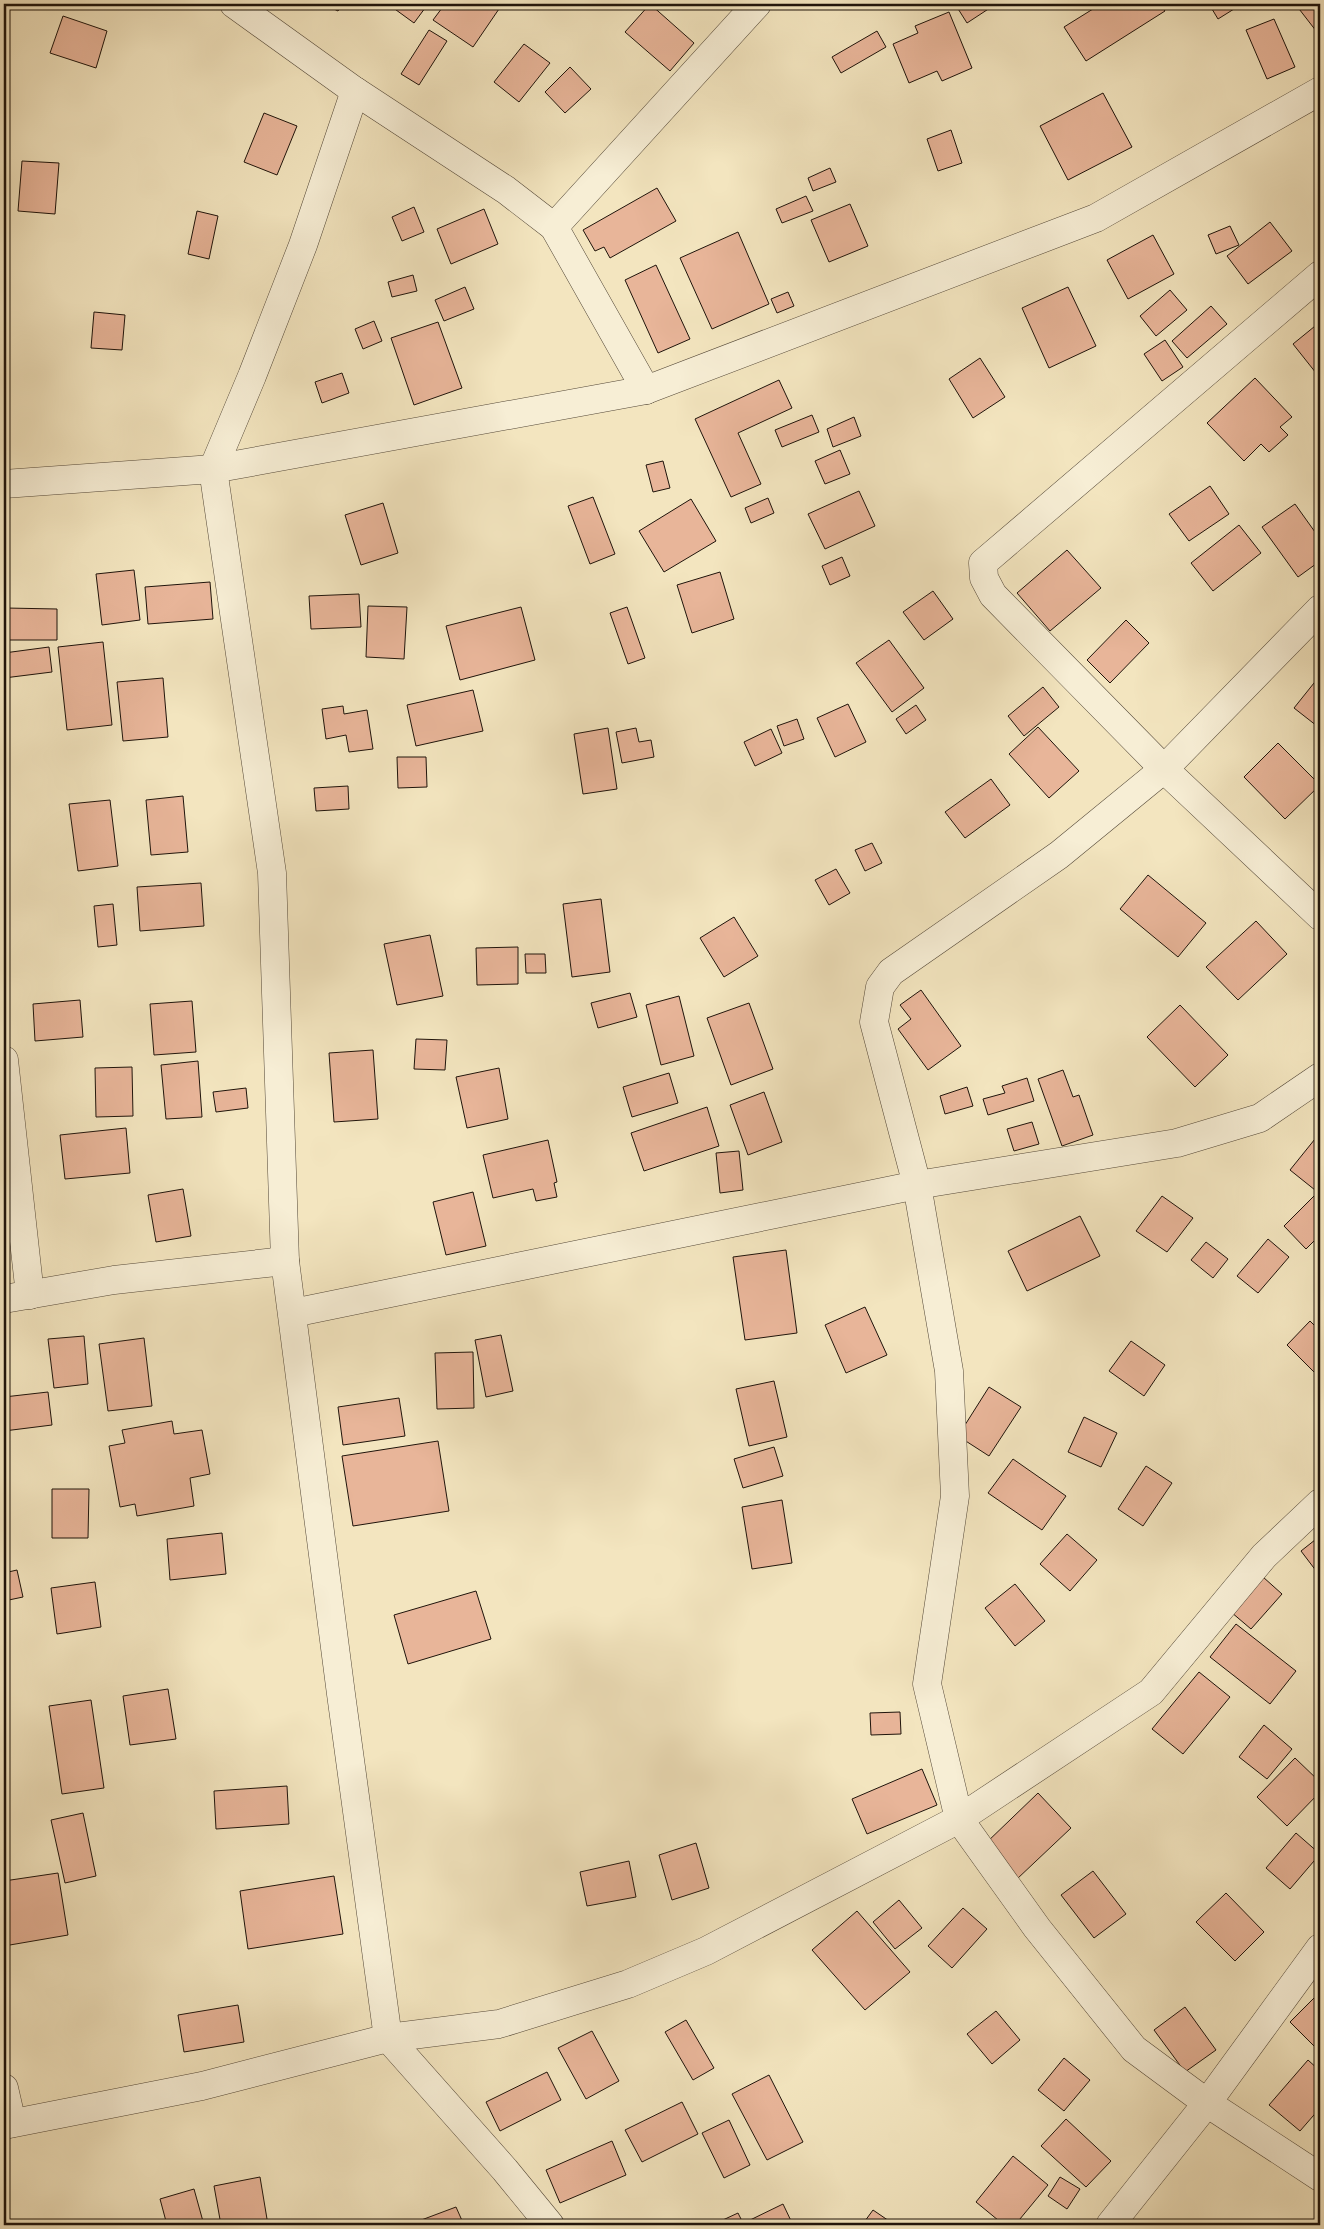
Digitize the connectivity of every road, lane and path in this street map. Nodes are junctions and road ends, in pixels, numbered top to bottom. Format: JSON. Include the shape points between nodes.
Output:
{"nodes":[{"id":1,"x":234,"y":4,"type":"edge"},
{"id":2,"x":757,"y":4,"type":"edge"},
{"id":3,"x":355,"y":91,"type":"junction"},
{"id":4,"x":1320,"y":91,"type":"edge"},
{"id":5,"x":554,"y":227,"type":"junction"},
{"id":6,"x":1320,"y":275,"type":"edge"},
{"id":7,"x":646,"y":390,"type":"junction"},
{"id":8,"x":213,"y":470,"type":"junction"},
{"id":9,"x":4,"y":484,"type":"edge"},
{"id":10,"x":1320,"y":609,"type":"edge"},
{"id":11,"x":1164,"y":769,"type":"junction"},
{"id":12,"x":1320,"y":916,"type":"edge"},
{"id":13,"x":4,"y":1060,"type":"edge"},
{"id":14,"x":1320,"y":1077,"type":"edge"},
{"id":15,"x":917,"y":1185,"type":"junction"},
{"id":16,"x":286,"y":1261,"type":"junction"},
{"id":17,"x":17,"y":1297,"type":"edge"},
{"id":18,"x":293,"y":1313,"type":"junction"},
{"id":19,"x":1320,"y":1503,"type":"edge"},
{"id":20,"x":959,"y":1819,"type":"junction"},
{"id":21,"x":1320,"y":1948,"type":"edge"},
{"id":22,"x":388,"y":2038,"type":"junction"},
{"id":23,"x":4,"y":2088,"type":"edge"},
{"id":24,"x":1207,"y":2103,"type":"junction"},
{"id":25,"x":8,"y":2124,"type":"edge"},
{"id":26,"x":1320,"y":2176,"type":"edge"},
{"id":27,"x":550,"y":2225,"type":"edge"},
{"id":28,"x":1110,"y":2225,"type":"edge"}],
"edges":[{"from":1,"to":3,"type":"street"},
{"from":2,"to":5,"type":"street"},
{"from":3,"to":5,"type":"street","via":[[506,190]]},
{"from":3,"to":8,"type":"street","via":[[303,244]]},
{"from":4,"to":7,"type":"street","via":[[1096,218]]},
{"from":5,"to":7,"type":"street"},
{"from":6,"to":11,"type":"street","via":[[983,563],[984,578],[993,594]]},
{"from":7,"to":8,"type":"street"},
{"from":8,"to":9,"type":"street"},
{"from":8,"to":16,"type":"street","via":[[272,873]]},
{"from":10,"to":11,"type":"street"},
{"from":11,"to":12,"type":"street"},
{"from":11,"to":15,"type":"street","via":[[1060,855],[891,972],[880,988],[874,1022]]},
{"from":13,"to":17,"type":"street"},
{"from":14,"to":15,"type":"street","via":[[1260,1118],[1177,1144]]},
{"from":15,"to":18,"type":"street"},
{"from":15,"to":20,"type":"street","via":[[950,1371],[955,1496],[927,1684]]},
{"from":16,"to":17,"type":"street","via":[[114,1280]]},
{"from":16,"to":18,"type":"street"},
{"from":18,"to":22,"type":"street"},
{"from":19,"to":20,"type":"street","via":[[1264,1556],[1151,1692]]},
{"from":20,"to":22,"type":"street","via":[[706,1951],[628,1984],[499,2024]]},
{"from":20,"to":24,"type":"street","via":[[1038,1928],[1134,2049]]},
{"from":21,"to":24,"type":"street"},
{"from":22,"to":25,"type":"street","via":[[202,2086]]},
{"from":22,"to":27,"type":"street"},
{"from":23,"to":25,"type":"street"},
{"from":24,"to":26,"type":"street"},
{"from":24,"to":28,"type":"street"}]}
